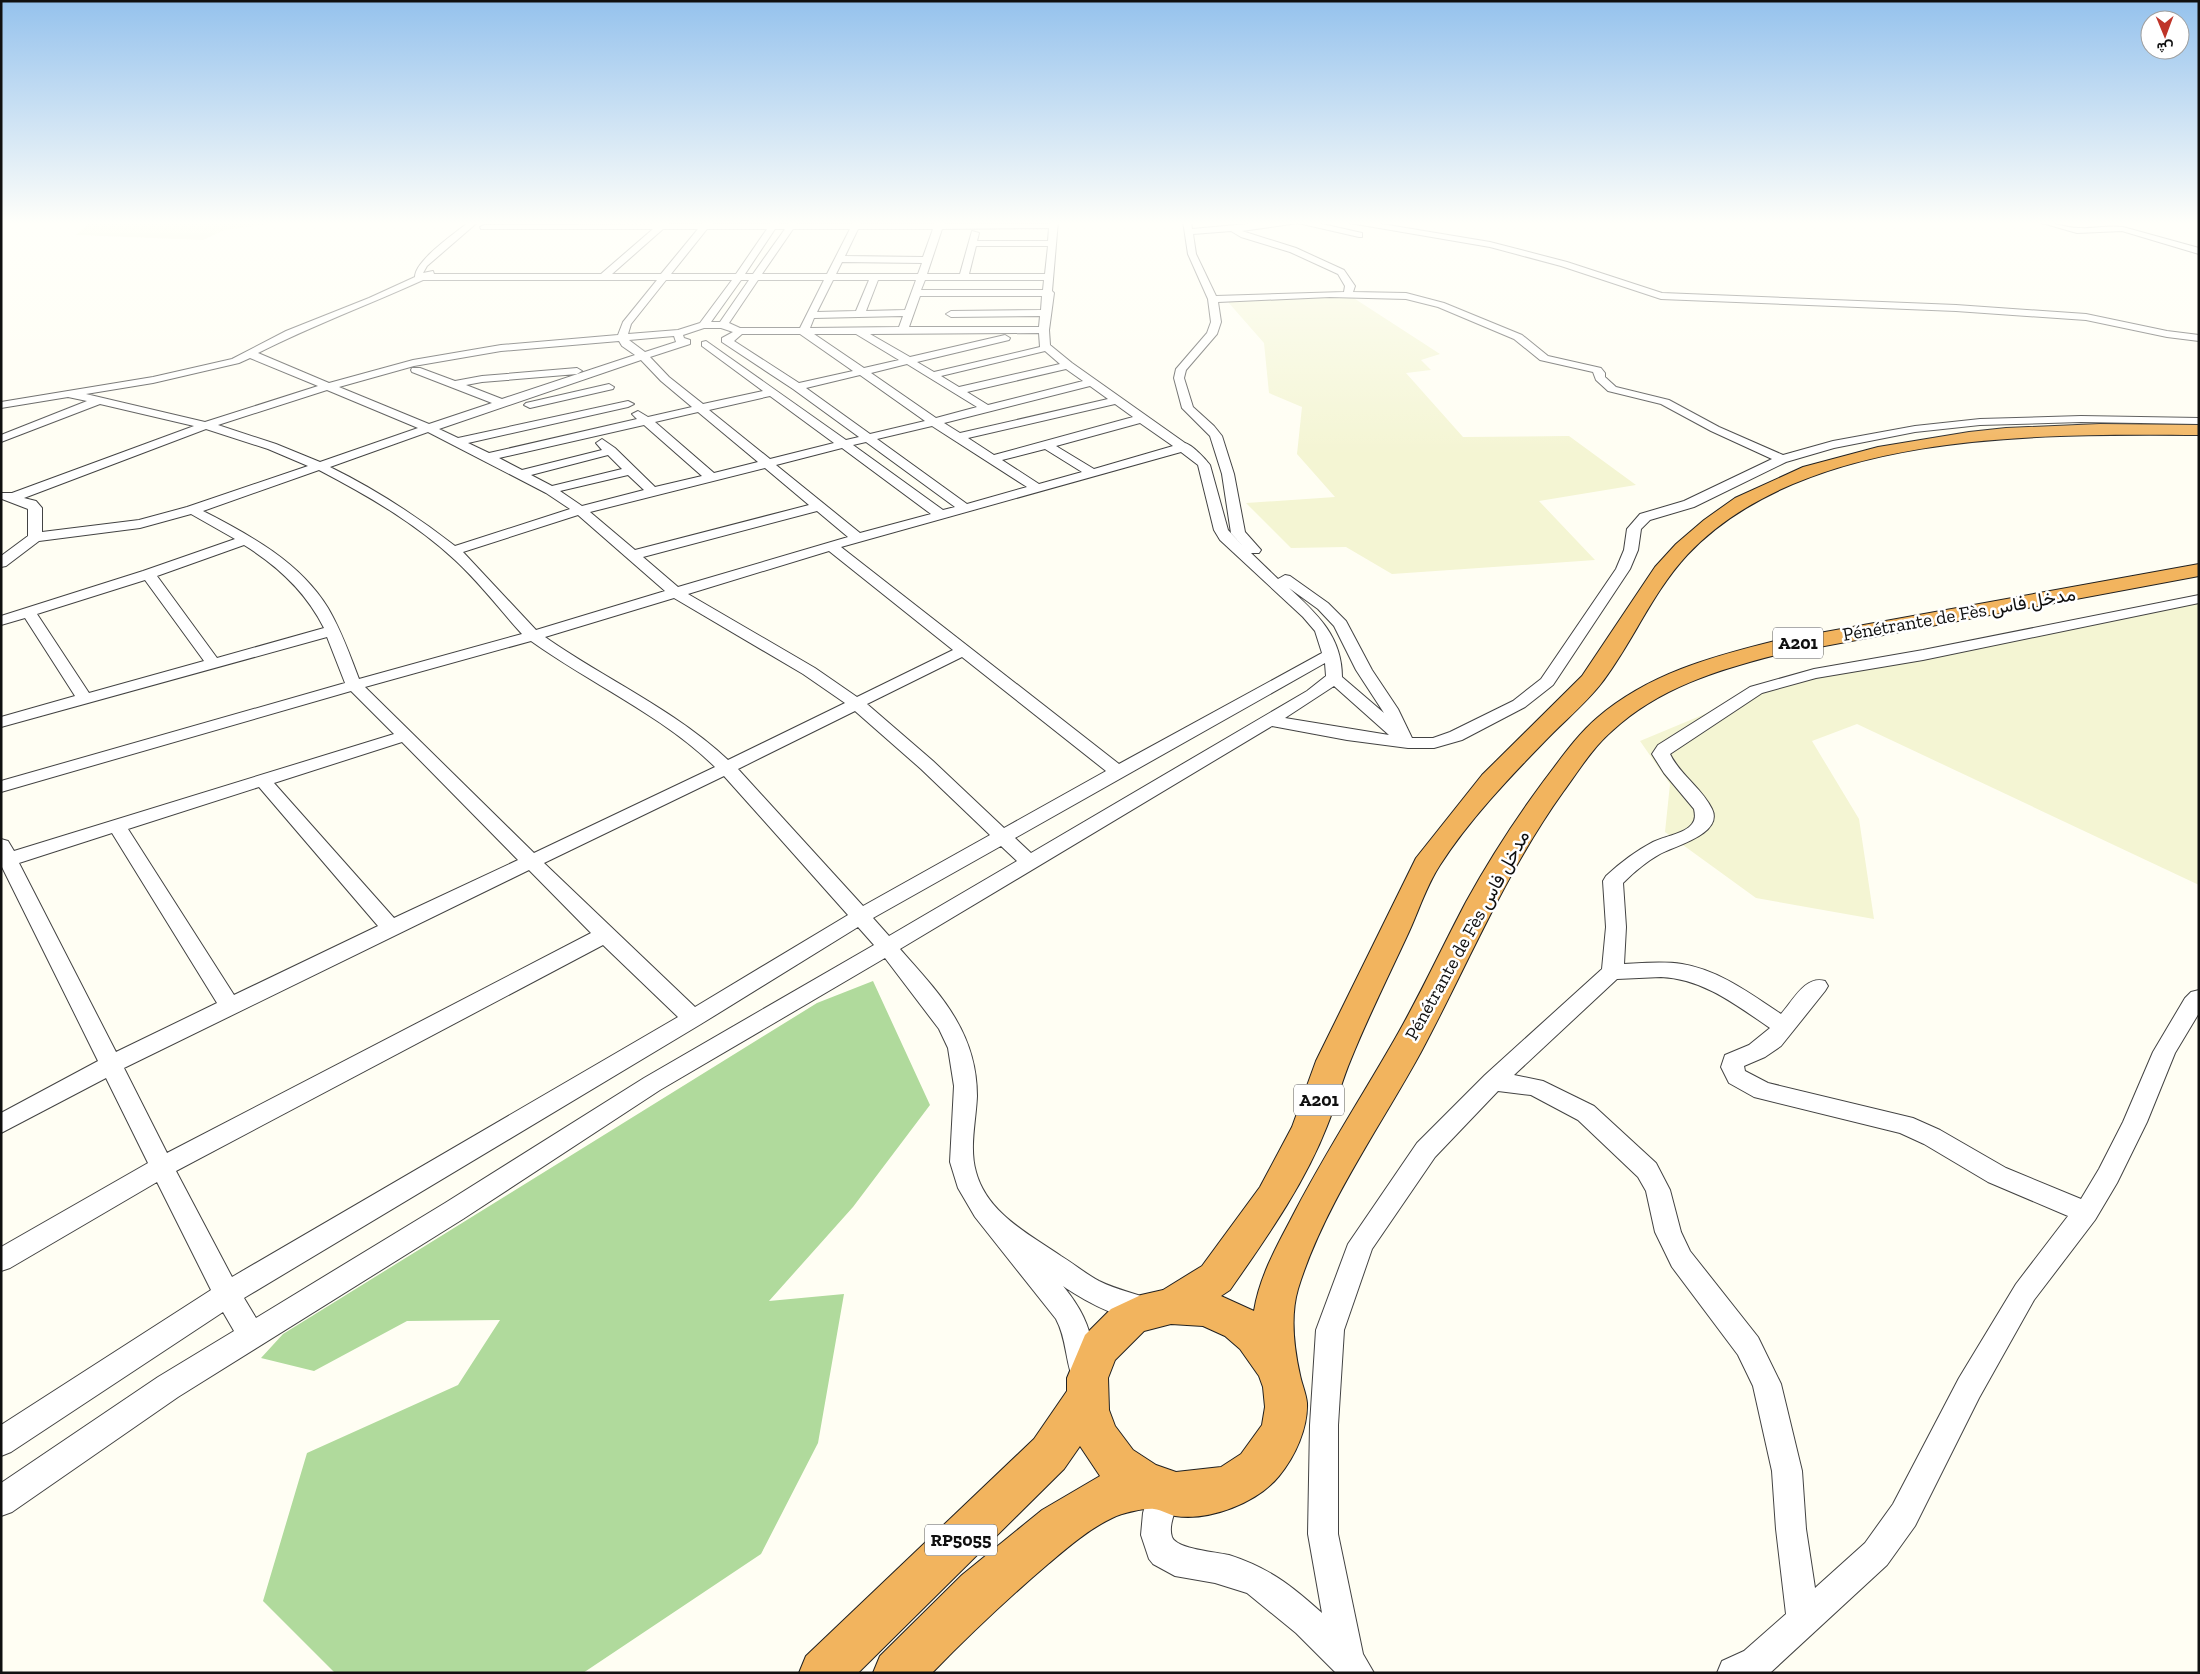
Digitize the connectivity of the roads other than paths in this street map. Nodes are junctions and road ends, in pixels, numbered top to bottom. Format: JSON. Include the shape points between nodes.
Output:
{"nodes":[{"id":1,"x":374,"y":299,"type":"edge"},
{"id":2,"x":645,"y":299,"type":"edge"},
{"id":3,"x":722,"y":299,"type":"edge"},
{"id":4,"x":741,"y":299,"type":"edge"},
{"id":5,"x":819,"y":299,"type":"edge"},
{"id":6,"x":866,"y":299,"type":"edge"},
{"id":7,"x":914,"y":299,"type":"edge"},
{"id":8,"x":954,"y":299,"type":"edge"},
{"id":9,"x":1047,"y":299,"type":"edge"},
{"id":10,"x":1212,"y":299,"type":"edge"},
{"id":11,"x":1416,"y":299,"type":"edge"},
{"id":12,"x":1738,"y":299,"type":"edge"},
{"id":13,"x":908,"y":313,"type":"junction"},
{"id":14,"x":1046,"y":313,"type":"junction"},
{"id":15,"x":860,"y":314,"type":"junction"},
{"id":16,"x":951,"y":314,"type":"junction"},
{"id":17,"x":810,"y":315,"type":"junction"},
{"id":18,"x":703,"y":325,"type":"junction"},
{"id":19,"x":723,"y":325,"type":"junction"},
{"id":20,"x":1039,"y":330,"type":"junction"},
{"id":21,"x":738,"y":331,"type":"junction"},
{"id":22,"x":859,"y":331,"type":"junction"},
{"id":23,"x":903,"y":331,"type":"junction"},
{"id":24,"x":915,"y":331,"type":"junction"},
{"id":25,"x":948,"y":331,"type":"junction"},
{"id":26,"x":803,"y":332,"type":"junction"},
{"id":27,"x":682,"y":338,"type":"junction"},
{"id":28,"x":2199,"y":338,"type":"edge"},
{"id":29,"x":726,"y":340,"type":"junction"},
{"id":30,"x":624,"y":341,"type":"junction"},
{"id":31,"x":706,"y":344,"type":"junction"},
{"id":32,"x":1047,"y":348,"type":"junction"},
{"id":33,"x":950,"y":351,"type":"junction"},
{"id":34,"x":250,"y":354,"type":"junction"},
{"id":35,"x":643,"y":356,"type":"junction"},
{"id":36,"x":908,"y":360,"type":"junction"},
{"id":37,"x":1068,"y":365,"type":"junction"},
{"id":38,"x":416,"y":370,"type":"junction"},
{"id":39,"x":600,"y":371,"type":"junction"},
{"id":40,"x":863,"y":371,"type":"junction"},
{"id":41,"x":933,"y":375,"type":"junction"},
{"id":42,"x":153,"y":380,"type":"junction"},
{"id":43,"x":1093,"y":382,"type":"junction"},
{"id":44,"x":452,"y":385,"type":"junction"},
{"id":45,"x":326,"y":387,"type":"junction"},
{"id":46,"x":609,"y":387,"type":"junction"},
{"id":47,"x":796,"y":387,"type":"junction"},
{"id":48,"x":958,"y":390,"type":"junction"},
{"id":49,"x":346,"y":392,"type":"junction"},
{"id":50,"x":772,"y":392,"type":"junction"},
{"id":51,"x":68,"y":394,"type":"junction"},
{"id":52,"x":100,"y":400,"type":"junction"},
{"id":53,"x":1119,"y":400,"type":"junction"},
{"id":54,"x":502,"y":403,"type":"junction"},
{"id":55,"x":628,"y":404,"type":"junction"},
{"id":56,"x":1,"y":405,"type":"edge"},
{"id":57,"x":986,"y":408,"type":"junction"},
{"id":58,"x":702,"y":409,"type":"junction"},
{"id":59,"x":1144,"y":418,"type":"junction"},
{"id":60,"x":453,"y":420,"type":"junction"},
{"id":61,"x":646,"y":420,"type":"junction"},
{"id":62,"x":933,"y":421,"type":"junction"},
{"id":63,"x":2199,"y":421,"type":"edge"},
{"id":64,"x":206,"y":425,"type":"junction"},
{"id":65,"x":428,"y":428,"type":"junction"},
{"id":66,"x":223,"y":430,"type":"junction"},
{"id":67,"x":2199,"y":430,"type":"edge"},
{"id":68,"x":592,"y":433,"type":"junction"},
{"id":69,"x":1191,"y":435,"type":"junction"},
{"id":70,"x":958,"y":437,"type":"junction"},
{"id":71,"x":1,"y":438,"type":"edge"},
{"id":72,"x":866,"y":438,"type":"junction"},
{"id":73,"x":456,"y":442,"type":"junction"},
{"id":74,"x":844,"y":443,"type":"junction"},
{"id":75,"x":1047,"y":444,"type":"junction"},
{"id":76,"x":611,"y":452,"type":"junction"},
{"id":77,"x":488,"y":457,"type":"junction"},
{"id":78,"x":993,"y":459,"type":"junction"},
{"id":79,"x":1782,"y":459,"type":"junction"},
{"id":80,"x":768,"y":463,"type":"junction"},
{"id":81,"x":320,"y":465,"type":"junction"},
{"id":82,"x":629,"y":471,"type":"junction"},
{"id":83,"x":1092,"y":473,"type":"junction"},
{"id":84,"x":521,"y":474,"type":"junction"},
{"id":85,"x":711,"y":477,"type":"junction"},
{"id":86,"x":77,"y":486,"type":"dead end"},
{"id":87,"x":1037,"y":488,"type":"junction"},
{"id":88,"x":550,"y":490,"type":"junction"},
{"id":89,"x":653,"y":492,"type":"junction"},
{"id":90,"x":8,"y":496,"type":"edge"},
{"id":91,"x":819,"y":506,"type":"junction"},
{"id":92,"x":965,"y":508,"type":"junction"},
{"id":93,"x":192,"y":510,"type":"junction"},
{"id":94,"x":580,"y":510,"type":"junction"},
{"id":95,"x":941,"y":515,"type":"junction"},
{"id":96,"x":35,"y":537,"type":"junction"},
{"id":97,"x":858,"y":538,"type":"junction"},
{"id":98,"x":247,"y":539,"type":"junction"},
{"id":99,"x":831,"y":546,"type":"junction"},
{"id":100,"x":453,"y":551,"type":"junction"},
{"id":101,"x":634,"y":555,"type":"junction"},
{"id":102,"x":1,"y":563,"type":"edge"},
{"id":103,"x":2199,"y":570,"type":"edge"},
{"id":104,"x":148,"y":574,"type":"junction"},
{"id":105,"x":676,"y":593,"type":"junction"},
{"id":106,"x":2199,"y":599,"type":"edge"},
{"id":107,"x":28,"y":612,"type":"junction"},
{"id":108,"x":1,"y":621,"type":"edge"},
{"id":109,"x":332,"y":630,"type":"junction"},
{"id":110,"x":532,"y":636,"type":"junction"},
{"id":111,"x":964,"y":650,"type":"junction"},
{"id":112,"x":1330,"y":654,"type":"junction"},
{"id":113,"x":213,"y":663,"type":"junction"},
{"id":114,"x":1334,"y":678,"type":"junction"},
{"id":115,"x":354,"y":685,"type":"junction"},
{"id":116,"x":85,"y":699,"type":"junction"},
{"id":117,"x":857,"y":704,"type":"junction"},
{"id":118,"x":1269,"y":720,"type":"junction"},
{"id":119,"x":1,"y":722,"type":"edge"},
{"id":120,"x":405,"y":736,"type":"junction"},
{"id":121,"x":1408,"y":743,"type":"junction"},
{"id":122,"x":727,"y":768,"type":"junction"},
{"id":123,"x":1118,"y":772,"type":"junction"},
{"id":124,"x":262,"y":780,"type":"junction"},
{"id":125,"x":1,"y":787,"type":"edge"},
{"id":126,"x":116,"y":825,"type":"junction"},
{"id":127,"x":1002,"y":836,"type":"junction"},
{"id":128,"x":6,"y":852,"type":"edge"},
{"id":129,"x":533,"y":862,"type":"junction"},
{"id":130,"x":1029,"y":862,"type":"junction"},
{"id":131,"x":860,"y":916,"type":"junction"},
{"id":132,"x":391,"y":928,"type":"junction"},
{"id":133,"x":605,"y":935,"type":"junction"},
{"id":134,"x":887,"y":947,"type":"junction"},
{"id":135,"x":1612,"y":972,"type":"junction"},
{"id":136,"x":1817,"y":986,"type":"dead end"},
{"id":137,"x":2199,"y":998,"type":"edge"},
{"id":138,"x":230,"y":1006,"type":"junction"},
{"id":139,"x":693,"y":1018,"type":"junction"},
{"id":140,"x":1784,"y":1027,"type":"junction"},
{"id":141,"x":110,"y":1065,"type":"junction"},
{"id":142,"x":1493,"y":1081,"type":"junction"},
{"id":143,"x":1,"y":1124,"type":"edge"},
{"id":144,"x":162,"y":1167,"type":"junction"},
{"id":145,"x":2086,"y":1212,"type":"junction"},
{"id":146,"x":1000,"y":1228,"type":"junction"},
{"id":147,"x":1,"y":1260,"type":"edge"},
{"id":148,"x":227,"y":1294,"type":"junction"},
{"id":149,"x":1159,"y":1308,"type":"junction"},
{"id":150,"x":252,"y":1336,"type":"junction"},
{"id":151,"x":1279,"y":1370,"type":"junction"},
{"id":152,"x":1086,"y":1390,"type":"junction"},
{"id":153,"x":1,"y":1442,"type":"edge"},
{"id":154,"x":1157,"y":1490,"type":"junction"},
{"id":155,"x":1,"y":1501,"type":"edge"},
{"id":156,"x":1803,"y":1621,"type":"junction"},
{"id":157,"x":1353,"y":1666,"type":"edge"},
{"id":158,"x":1753,"y":1669,"type":"edge"},
{"id":159,"x":823,"y":1673,"type":"edge"},
{"id":160,"x":897,"y":1673,"type":"edge"}],
"edges":[{"from":1,"to":34,"type":"street","via":[[290,333]]},
{"from":2,"to":30,"type":"street","via":[[626,324]]},
{"from":3,"to":18,"type":"street"},
{"from":4,"to":19,"type":"street"},
{"from":5,"to":17,"type":"street"},
{"from":6,"to":15,"type":"street"},
{"from":7,"to":13,"type":"street"},
{"from":8,"to":16,"type":"street"},
{"from":9,"to":14,"type":"street"},
{"from":10,"to":69,"type":"street","via":[[1215,328],[1183,366],[1179,377],[1186,396]]},
{"from":11,"to":79,"type":"street","via":[[1513,334],[1544,358],[1597,370],[1600,378],[1612,389],[1665,402]]},
{"from":12,"to":28,"type":"street","via":[[2086,317]]},
{"from":13,"to":15,"type":"street"},
{"from":13,"to":23,"type":"street"},
{"from":14,"to":16,"type":"street"},
{"from":14,"to":20,"type":"street"},
{"from":15,"to":17,"type":"street"},
{"from":16,"to":25,"type":"street"},
{"from":17,"to":26,"type":"street"},
{"from":18,"to":19,"type":"street"},
{"from":18,"to":27,"type":"street","via":[[684,330]]},
{"from":19,"to":21,"type":"street"},
{"from":20,"to":25,"type":"street"},
{"from":20,"to":32,"type":"street"},
{"from":20,"to":33,"type":"street"},
{"from":21,"to":26,"type":"street"},
{"from":21,"to":29,"type":"street"},
{"from":22,"to":23,"type":"street"},
{"from":22,"to":26,"type":"street"},
{"from":22,"to":36,"type":"street"},
{"from":23,"to":24,"type":"street"},
{"from":24,"to":25,"type":"street"},
{"from":24,"to":33,"type":"street"},
{"from":26,"to":40,"type":"street"},
{"from":27,"to":30,"type":"street"},
{"from":27,"to":31,"type":"street"},
{"from":27,"to":35,"type":"street"},
{"from":29,"to":31,"type":"street"},
{"from":29,"to":47,"type":"street"},
{"from":30,"to":35,"type":"street"},
{"from":30,"to":38,"type":"street","via":[[475,358]]},
{"from":30,"to":45,"type":"street","via":[[454,354]]},
{"from":31,"to":50,"type":"street"},
{"from":32,"to":37,"type":"street"},
{"from":32,"to":41,"type":"street"},
{"from":33,"to":36,"type":"street"},
{"from":34,"to":42,"type":"street","via":[[211,368]]},
{"from":34,"to":45,"type":"street"},
{"from":35,"to":39,"type":"street"},
{"from":35,"to":58,"type":"street"},
{"from":36,"to":40,"type":"street"},
{"from":36,"to":41,"type":"street"},
{"from":37,"to":43,"type":"street"},
{"from":37,"to":48,"type":"street"},
{"from":38,"to":44,"type":"street"},
{"from":38,"to":49,"type":"street"},
{"from":39,"to":44,"type":"street","via":[[482,379]]},
{"from":39,"to":46,"type":"street"},
{"from":39,"to":54,"type":"street"},
{"from":40,"to":47,"type":"street"},
{"from":40,"to":62,"type":"street"},
{"from":41,"to":48,"type":"street"},
{"from":42,"to":51,"type":"street"},
{"from":42,"to":52,"type":"street"},
{"from":43,"to":53,"type":"street"},
{"from":43,"to":57,"type":"street"},
{"from":44,"to":54,"type":"street"},
{"from":45,"to":49,"type":"street"},
{"from":45,"to":64,"type":"street"},
{"from":46,"to":55,"type":"street"},
{"from":46,"to":60,"type":"street"},
{"from":47,"to":72,"type":"street"},
{"from":48,"to":57,"type":"street"},
{"from":49,"to":65,"type":"street"},
{"from":49,"to":66,"type":"street"},
{"from":50,"to":58,"type":"street"},
{"from":50,"to":74,"type":"street"},
{"from":51,"to":52,"type":"street"},
{"from":51,"to":56,"type":"street"},
{"from":52,"to":64,"type":"street"},
{"from":52,"to":71,"type":"street"},
{"from":53,"to":59,"type":"street"},
{"from":53,"to":70,"type":"street"},
{"from":54,"to":60,"type":"street"},
{"from":55,"to":61,"type":"street"},
{"from":55,"to":73,"type":"street"},
{"from":57,"to":62,"type":"street"},
{"from":58,"to":61,"type":"street"},
{"from":58,"to":80,"type":"street"},
{"from":59,"to":69,"type":"street"},
{"from":59,"to":75,"type":"street"},
{"from":60,"to":65,"type":"street"},
{"from":61,"to":68,"type":"street"},
{"from":61,"to":85,"type":"street"},
{"from":62,"to":70,"type":"street"},
{"from":62,"to":72,"type":"street"},
{"from":63,"to":79,"type":"street","via":[[2081,419],[1944,425],[1864,438]]},
{"from":64,"to":66,"type":"street"},
{"from":64,"to":90,"type":"street"},
{"from":65,"to":73,"type":"street"},
{"from":65,"to":81,"type":"street"},
{"from":66,"to":81,"type":"street"},
{"from":66,"to":86,"type":"street"},
{"from":67,"to":149,"type":"highway","number":"A201","via":[[2100,429],[2015,433],[1878,452],[1818,468],[1774,486],[1742,502],[1710,524],[1662,571],[1591,681],[1491,781],[1426,864],[1333,1061],[1309,1128],[1273,1198],[1216,1278]]},
{"from":68,"to":76,"type":"street"},
{"from":68,"to":77,"type":"street"},
{"from":69,"to":83,"type":"street"},
{"from":69,"to":112,"type":"street","via":[[1195,454],[1204,465],[1220,530],[1313,619],[1322,630]]},
{"from":69,"to":121,"type":"street","via":[[1216,436],[1228,474],[1238,533],[1268,564],[1323,606],[1340,624]]},
{"from":70,"to":78,"type":"street"},
{"from":72,"to":74,"type":"street"},
{"from":72,"to":92,"type":"street"},
{"from":73,"to":77,"type":"street"},
{"from":74,"to":80,"type":"street"},
{"from":74,"to":95,"type":"street"},
{"from":75,"to":78,"type":"street"},
{"from":75,"to":83,"type":"street"},
{"from":76,"to":82,"type":"street"},
{"from":76,"to":84,"type":"street"},
{"from":77,"to":84,"type":"street"},
{"from":78,"to":87,"type":"street"},
{"from":79,"to":121,"type":"street","via":[[1681,508],[1650,515],[1638,523],[1623,569],[1547,682],[1535,694],[1456,736],[1434,743]]},
{"from":80,"to":85,"type":"street"},
{"from":80,"to":91,"type":"street"},
{"from":81,"to":93,"type":"street"},
{"from":81,"to":100,"type":"street","via":[[378,495]]},
{"from":82,"to":88,"type":"street"},
{"from":82,"to":89,"type":"street"},
{"from":83,"to":87,"type":"street"},
{"from":84,"to":88,"type":"street"},
{"from":85,"to":89,"type":"street"},
{"from":87,"to":92,"type":"street"},
{"from":88,"to":94,"type":"street"},
{"from":89,"to":94,"type":"street"},
{"from":90,"to":96,"type":"street","via":[[35,502]]},
{"from":91,"to":97,"type":"street"},
{"from":91,"to":101,"type":"street"},
{"from":92,"to":95,"type":"street"},
{"from":93,"to":96,"type":"street","via":[[140,524]]},
{"from":93,"to":98,"type":"street"},
{"from":94,"to":100,"type":"street"},
{"from":94,"to":101,"type":"street"},
{"from":95,"to":97,"type":"street"},
{"from":96,"to":102,"type":"street"},
{"from":97,"to":99,"type":"street"},
{"from":98,"to":104,"type":"street"},
{"from":98,"to":109,"type":"street","via":[[288,571],[314,598]]},
{"from":99,"to":105,"type":"street"},
{"from":99,"to":111,"type":"street"},
{"from":100,"to":110,"type":"street"},
{"from":101,"to":105,"type":"street"},
{"from":103,"to":151,"type":"highway","name":"Pénétrante de Fès مدخل فاس","number":"A201","via":[[1775,648],[1723,661],[1683,674],[1650,690],[1605,724],[1542,802],[1492,883],[1417,1029],[1320,1197],[1278,1290],[1272,1327]]},
{"from":104,"to":107,"type":"street"},
{"from":104,"to":113,"type":"street"},
{"from":105,"to":110,"type":"street"},
{"from":105,"to":117,"type":"street","via":[[809,670]]},
{"from":106,"to":135,"type":"street","via":[[1814,674],[1756,690],[1664,748],[1661,754],[1666,766],[1704,810],[1704,821],[1695,832],[1667,842],[1631,862],[1613,881],[1617,916]]},
{"from":107,"to":108,"type":"street"},
{"from":107,"to":116,"type":"street"},
{"from":109,"to":113,"type":"street"},
{"from":109,"to":115,"type":"street"},
{"from":110,"to":115,"type":"street"},
{"from":110,"to":122,"type":"street","via":[[683,732]]},
{"from":111,"to":117,"type":"street"},
{"from":111,"to":123,"type":"street"},
{"from":112,"to":114,"type":"street"},
{"from":112,"to":123,"type":"street"},
{"from":113,"to":116,"type":"street"},
{"from":114,"to":118,"type":"street"},
{"from":114,"to":121,"type":"street"},
{"from":115,"to":120,"type":"street"},
{"from":115,"to":125,"type":"street"},
{"from":116,"to":119,"type":"street"},
{"from":117,"to":122,"type":"street"},
{"from":117,"to":127,"type":"street"},
{"from":118,"to":121,"type":"street"},
{"from":118,"to":130,"type":"street"},
{"from":120,"to":124,"type":"street"},
{"from":120,"to":129,"type":"street"},
{"from":122,"to":129,"type":"street"},
{"from":122,"to":131,"type":"street"},
{"from":123,"to":127,"type":"street"},
{"from":124,"to":126,"type":"street"},
{"from":124,"to":132,"type":"street"},
{"from":126,"to":128,"type":"street"},
{"from":126,"to":138,"type":"street"},
{"from":127,"to":130,"type":"street"},
{"from":127,"to":131,"type":"street"},
{"from":128,"to":141,"type":"street"},
{"from":129,"to":132,"type":"street"},
{"from":129,"to":133,"type":"street"},
{"from":130,"to":134,"type":"street"},
{"from":131,"to":134,"type":"street"},
{"from":131,"to":139,"type":"street"},
{"from":132,"to":138,"type":"street"},
{"from":133,"to":139,"type":"street"},
{"from":133,"to":144,"type":"street"},
{"from":134,"to":146,"type":"street","via":[[950,1027],[961,1051],[966,1075],[961,1149],[964,1172],[972,1192]]},
{"from":134,"to":150,"type":"street","via":[[652,1084]]},
{"from":135,"to":140,"type":"street","via":[[1660,970],[1688,973],[1708,980]]},
{"from":135,"to":142,"type":"street"},
{"from":136,"to":140,"type":"street"},
{"from":137,"to":145,"type":"street","via":[[2164,1052],[2108,1176]]},
{"from":138,"to":141,"type":"street"},
{"from":139,"to":148,"type":"street"},
{"from":140,"to":145,"type":"street","via":[[1757,1052],[1733,1061],[1737,1078],[1762,1091],[1905,1125],[1932,1136],[1997,1175]]},
{"from":141,"to":143,"type":"street"},
{"from":141,"to":144,"type":"street"},
{"from":142,"to":156,"type":"street","via":[[1535,1087],[1586,1113],[1636,1158],[1654,1181],[1673,1246],[1748,1346],[1767,1384],[1787,1471]]},
{"from":142,"to":157,"type":"street","via":[[1426,1150],[1361,1244],[1330,1330],[1324,1425],[1323,1534]]},
{"from":144,"to":147,"type":"street"},
{"from":144,"to":148,"type":"street"},
{"from":145,"to":156,"type":"street","via":[[2025,1292],[1969,1388],[1904,1515],[1876,1554]]},
{"from":146,"to":149,"type":"street","via":[[1089,1289],[1116,1301]]},
{"from":146,"to":152,"type":"street","via":[[1066,1310],[1076,1329]]},
{"from":148,"to":150,"type":"street"},
{"from":148,"to":153,"type":"street"},
{"from":149,"to":151,"type":"highway","via":[[1197,1306],[1223,1314],[1246,1328],[1265,1346]]},
{"from":149,"to":152,"type":"highway","via":[[1125,1322],[1107,1338],[1093,1360]]},
{"from":150,"to":155,"type":"street","via":[[168,1387]]},
{"from":151,"to":154,"type":"highway","via":[[1285,1392],[1285,1416],[1279,1439],[1266,1460],[1249,1477],[1227,1489],[1202,1495]]},
{"from":152,"to":154,"type":"highway","via":[[1090,1424],[1103,1450],[1124,1472]]},
{"from":152,"to":159,"type":"highway","number":"RP5055","via":[[1074,1419],[1050,1454]]},
{"from":154,"to":157,"type":"street","via":[[1156,1537],[1160,1549],[1184,1563],[1209,1566],[1258,1582],[1293,1608]]},
{"from":154,"to":160,"type":"highway","number":"RP5055","via":[[1106,1496],[1058,1526],[979,1592]]},
{"from":156,"to":158,"type":"street"}]}
